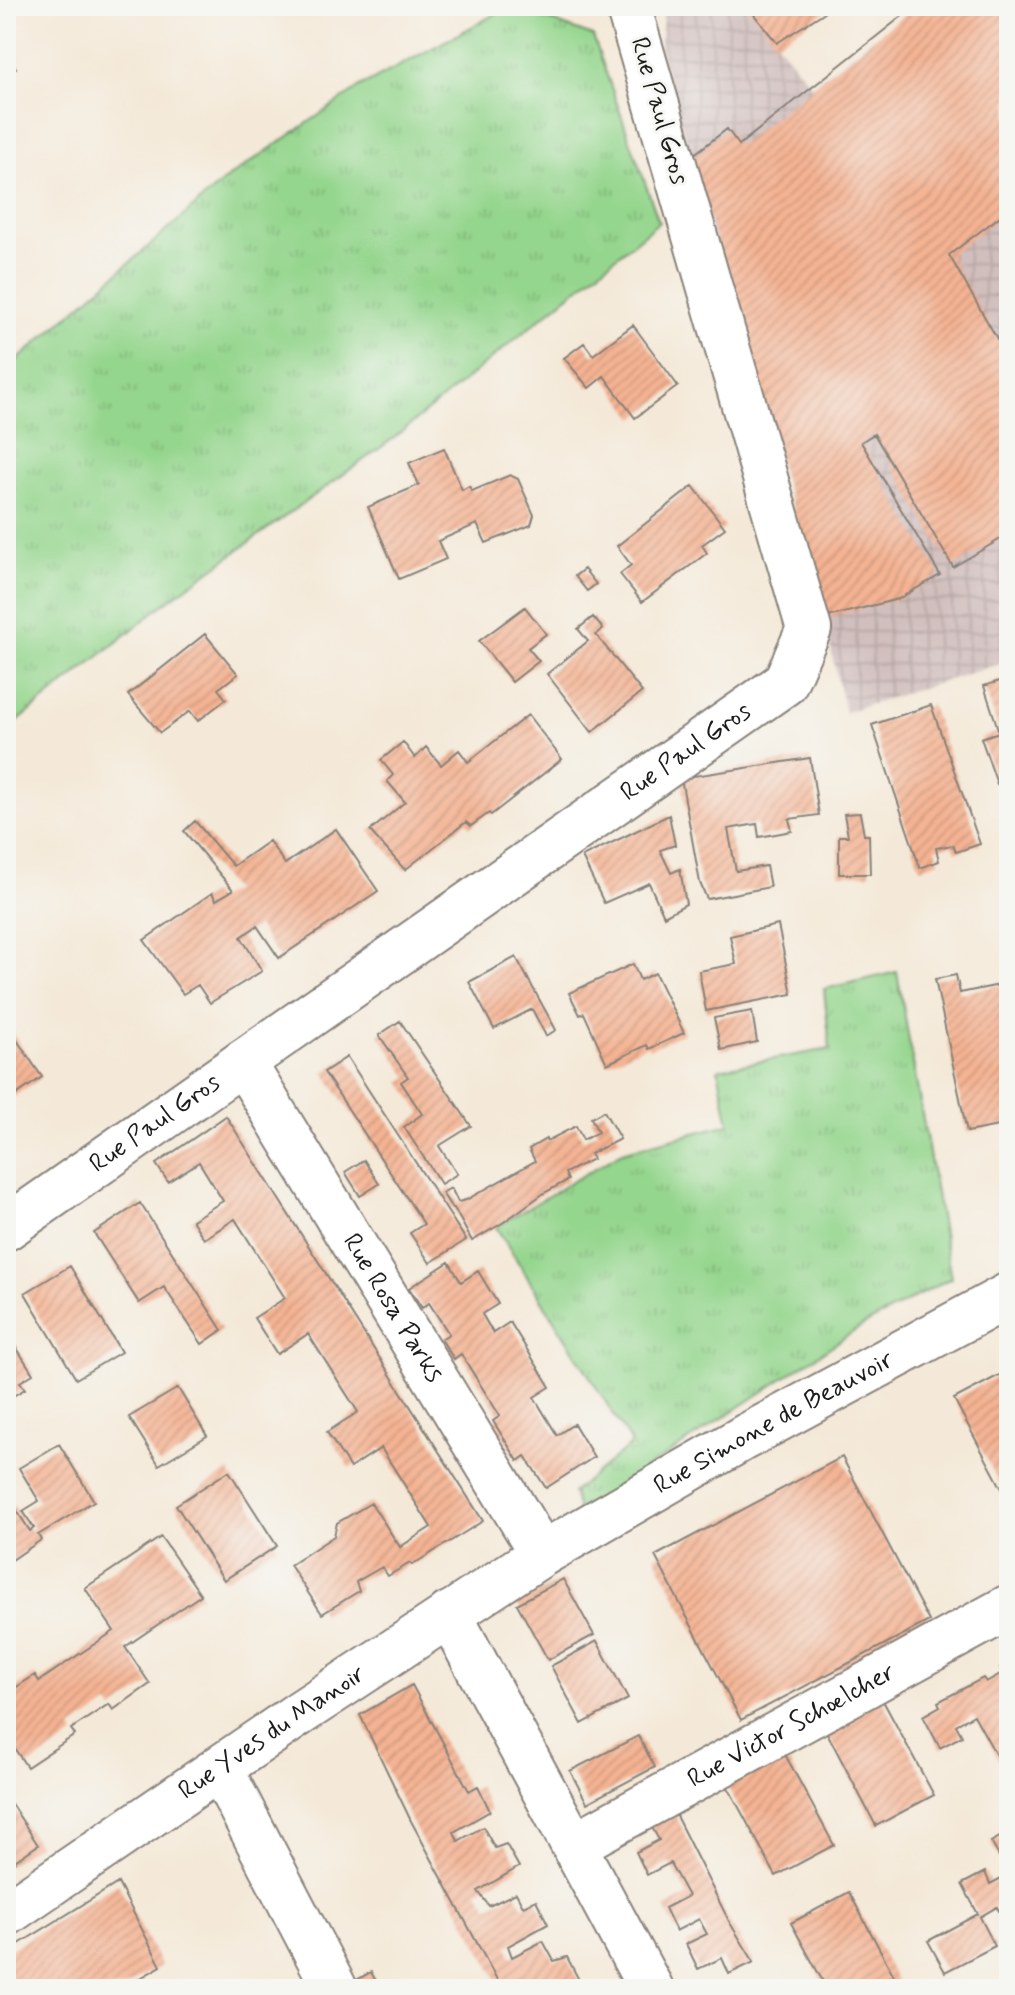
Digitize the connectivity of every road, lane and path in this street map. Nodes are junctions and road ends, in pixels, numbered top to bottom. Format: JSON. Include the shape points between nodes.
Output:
{"nodes":[{"id":1,"x":630,"y":6,"type":"edge"},
{"id":2,"x":243,"y":1062,"type":"junction"},
{"id":3,"x":6,"y":1228,"type":"edge"},
{"id":4,"x":1009,"y":1295,"type":"edge"},
{"id":5,"x":542,"y":1554,"type":"junction"},
{"id":6,"x":1009,"y":1607,"type":"edge"},
{"id":7,"x":449,"y":1614,"type":"junction"},
{"id":8,"x":220,"y":1768,"type":"junction"},
{"id":9,"x":574,"y":1845,"type":"junction"},
{"id":10,"x":6,"y":1914,"type":"edge"},
{"id":11,"x":335,"y":1989,"type":"edge"},
{"id":12,"x":651,"y":1989,"type":"edge"}],
"edges":[{"from":1,"to":2,"type":"street","name":"Rue Paul Gros","via":[[809,629],[785,683]]},
{"from":2,"to":3,"type":"street","name":"Rue Paul Gros"},
{"from":2,"to":5,"type":"street","name":"Rue Rosa Parks"},
{"from":4,"to":5,"type":"street","name":"Rue Simone de Beauvoir"},
{"from":5,"to":7,"type":"street","name":"Rue Yves du Manoir"},
{"from":6,"to":9,"type":"street","name":"Rue Victor Schœlcher"},
{"from":7,"to":8,"type":"street","name":"Rue Yves du Manoir"},
{"from":7,"to":9,"type":"street"},
{"from":8,"to":10,"type":"street","name":"Rue Yves du Manoir"},
{"from":8,"to":11,"type":"street"},
{"from":9,"to":12,"type":"street"}]}
